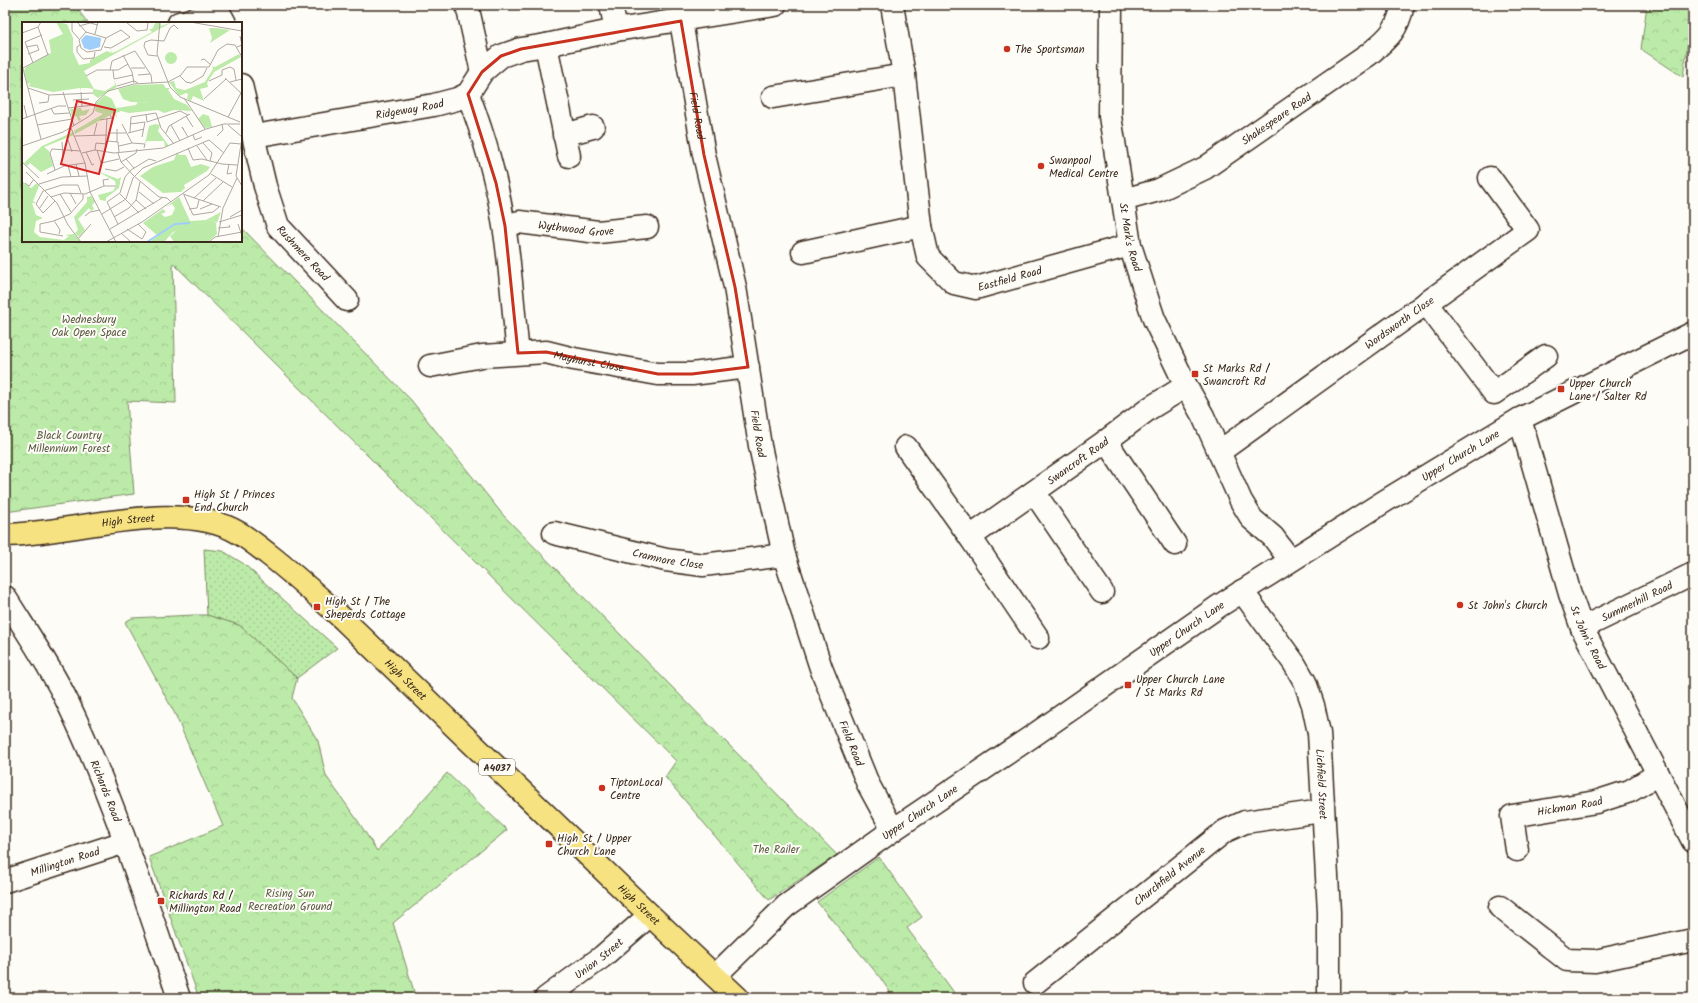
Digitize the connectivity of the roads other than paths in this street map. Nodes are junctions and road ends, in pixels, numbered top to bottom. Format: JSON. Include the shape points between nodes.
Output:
{"nodes":[{"id":1,"x":467,"y":5,"type":"edge"},
{"id":2,"x":611,"y":5,"type":"edge"},
{"id":3,"x":775,"y":5,"type":"edge"},
{"id":4,"x":892,"y":5,"type":"edge"},
{"id":5,"x":1110,"y":5,"type":"edge"},
{"id":6,"x":1403,"y":5,"type":"edge"},
{"id":7,"x":224,"y":13,"type":"edge"},
{"id":8,"x":681,"y":21,"type":"junction"},
{"id":9,"x":184,"y":22,"type":"edge"},
{"id":10,"x":616,"y":30,"type":"junction"},
{"id":11,"x":546,"y":45,"type":"junction"},
{"id":12,"x":482,"y":72,"type":"junction"},
{"id":13,"x":904,"y":75,"type":"junction"},
{"id":14,"x":242,"y":89,"type":"edge"},
{"id":15,"x":468,"y":94,"type":"junction"},
{"id":16,"x":773,"y":97,"type":"dead end"},
{"id":17,"x":593,"y":127,"type":"dead end"},
{"id":18,"x":564,"y":135,"type":"junction"},
{"id":19,"x":254,"y":136,"type":"junction"},
{"id":20,"x":569,"y":156,"type":"dead end"},
{"id":21,"x":1490,"y":178,"type":"dead end"},
{"id":22,"x":1123,"y":200,"type":"junction"},
{"id":23,"x":504,"y":226,"type":"junction"},
{"id":24,"x":921,"y":226,"type":"junction"},
{"id":25,"x":647,"y":227,"type":"dead end"},
{"id":26,"x":1130,"y":245,"type":"junction"},
{"id":27,"x":803,"y":252,"type":"dead end"},
{"id":28,"x":347,"y":300,"type":"dead end"},
{"id":29,"x":1426,"y":303,"type":"junction"},
{"id":30,"x":1693,"y":333,"type":"edge"},
{"id":31,"x":518,"y":353,"type":"junction"},
{"id":32,"x":1546,"y":356,"type":"dead end"},
{"id":33,"x":430,"y":366,"type":"dead end"},
{"id":34,"x":748,"y":368,"type":"junction"},
{"id":35,"x":1186,"y":386,"type":"junction"},
{"id":36,"x":1520,"y":419,"type":"junction"},
{"id":37,"x":1106,"y":441,"type":"junction"},
{"id":38,"x":906,"y":447,"type":"dead end"},
{"id":39,"x":1219,"y":452,"type":"junction"},
{"id":40,"x":1034,"y":492,"type":"junction"},
{"id":41,"x":554,"y":533,"type":"dead end"},
{"id":42,"x":6,"y":537,"type":"edge"},
{"id":43,"x":970,"y":537,"type":"junction"},
{"id":44,"x":1175,"y":544,"type":"dead end"},
{"id":45,"x":784,"y":555,"type":"junction"},
{"id":46,"x":1290,"y":560,"type":"junction"},
{"id":47,"x":1693,"y":574,"type":"edge"},
{"id":48,"x":1242,"y":591,"type":"junction"},
{"id":49,"x":1102,"y":592,"type":"dead end"},
{"id":50,"x":5,"y":597,"type":"edge"},
{"id":51,"x":1582,"y":628,"type":"junction"},
{"id":52,"x":1038,"y":638,"type":"dead end"},
{"id":53,"x":1658,"y":774,"type":"junction"},
{"id":54,"x":1322,"y":811,"type":"junction"},
{"id":55,"x":1686,"y":812,"type":"edge"},
{"id":56,"x":893,"y":830,"type":"junction"},
{"id":57,"x":1693,"y":841,"type":"edge"},
{"id":58,"x":125,"y":842,"type":"junction"},
{"id":59,"x":1517,"y":850,"type":"dead end"},
{"id":60,"x":5,"y":881,"type":"edge"},
{"id":61,"x":1500,"y":906,"type":"dead end"},
{"id":62,"x":650,"y":915,"type":"junction"},
{"id":63,"x":1693,"y":940,"type":"edge"},
{"id":64,"x":715,"y":976,"type":"junction"},
{"id":65,"x":1035,"y":983,"type":"dead end"},
{"id":66,"x":179,"y":998,"type":"edge"},
{"id":67,"x":546,"y":998,"type":"edge"},
{"id":68,"x":738,"y":998,"type":"edge"},
{"id":69,"x":1329,"y":998,"type":"edge"}],
"edges":[{"from":1,"to":12,"type":"street"},
{"from":2,"to":10,"type":"street"},
{"from":3,"to":8,"type":"street"},
{"from":4,"to":13,"type":"street","name":"Eastfield Road"},
{"from":5,"to":22,"type":"street","name":"St Mark's Road","via":[[1110,116]]},
{"from":6,"to":22,"type":"street","name":"Shakespeare Road","via":[[1400,20],[1390,36],[1217,160],[1159,190]]},
{"from":7,"to":9,"type":"street"},
{"from":8,"to":10,"type":"street"},
{"from":8,"to":34,"type":"street","name":"Field Road","via":[[704,154],[735,287]]},
{"from":10,"to":11,"type":"street"},
{"from":11,"to":12,"type":"street","via":[[500,56]]},
{"from":11,"to":18,"type":"street"},
{"from":12,"to":15,"type":"street"},
{"from":13,"to":16,"type":"street"},
{"from":13,"to":24,"type":"street","name":"Eastfield Road"},
{"from":14,"to":19,"type":"street","name":"Rushmere Road"},
{"from":15,"to":19,"type":"street","name":"Ridgeway Road","via":[[434,105]]},
{"from":15,"to":23,"type":"street","via":[[496,183]]},
{"from":17,"to":18,"type":"street"},
{"from":18,"to":20,"type":"street"},
{"from":19,"to":28,"type":"street","name":"Rushmere Road","via":[[265,186],[278,226]]},
{"from":21,"to":29,"type":"street","name":"Wordsworth Close","via":[[1528,230]]},
{"from":22,"to":26,"type":"street","name":"St Mark's Road"},
{"from":23,"to":25,"type":"street","name":"Wythwood Grove","via":[[519,222],[598,232]]},
{"from":23,"to":31,"type":"street"},
{"from":24,"to":26,"type":"street","name":"Eastfield Road","via":[[928,257],[954,283],[976,288]]},
{"from":24,"to":27,"type":"street"},
{"from":26,"to":35,"type":"street","name":"St Mark's Road","via":[[1154,319]]},
{"from":29,"to":32,"type":"street","via":[[1494,393]]},
{"from":29,"to":39,"type":"street","name":"Wordsworth Close"},
{"from":30,"to":36,"type":"street","name":"Upper Church Lane"},
{"from":31,"to":33,"type":"street","name":"Mayhurst Close","via":[[482,356]]},
{"from":31,"to":34,"type":"street","name":"Mayhurst Close","via":[[546,352],[658,374],[692,374]]},
{"from":34,"to":45,"type":"street","name":"Field Road","via":[[760,446]]},
{"from":35,"to":37,"type":"street","name":"Swancroft Road","via":[[1150,408]]},
{"from":35,"to":39,"type":"street","name":"St Mark's Road"},
{"from":36,"to":46,"type":"street","name":"Upper Church Lane"},
{"from":36,"to":51,"type":"street","name":"St John's Road"},
{"from":37,"to":40,"type":"street","name":"Swancroft Road"},
{"from":37,"to":44,"type":"street"},
{"from":38,"to":43,"type":"street"},
{"from":39,"to":46,"type":"street","name":"St Mark's Road","via":[[1252,519],[1273,537]]},
{"from":40,"to":43,"type":"street","name":"Swancroft Road"},
{"from":40,"to":49,"type":"street"},
{"from":41,"to":45,"type":"street","name":"Cramnore Close","via":[[666,560],[703,565]]},
{"from":42,"to":62,"type":"main road","name":"High Street","number":"A4037","via":[[137,518],[203,520],[238,532],[296,576],[340,615]]},
{"from":43,"to":52,"type":"street"},
{"from":45,"to":56,"type":"street","name":"Field Road","via":[[821,668],[868,784]]},
{"from":46,"to":48,"type":"street","name":"Upper Church Lane"},
{"from":47,"to":51,"type":"street","name":"Summerhill Road"},
{"from":48,"to":54,"type":"street","name":"Lichfield Street","via":[[1305,682],[1319,733]]},
{"from":48,"to":56,"type":"street","name":"Upper Church Lane"},
{"from":50,"to":58,"type":"street","name":"Richards Road","via":[[48,665],[66,700],[85,740]]},
{"from":51,"to":53,"type":"street","name":"St John's Road"},
{"from":53,"to":55,"type":"street","name":"St John's Road"},
{"from":53,"to":59,"type":"street","name":"Hickman Road","via":[[1630,791],[1596,802],[1512,816]]},
{"from":54,"to":65,"type":"street","name":"Churchfield Avenue","via":[[1245,822],[1224,831]]},
{"from":54,"to":69,"type":"street","name":"Lichfield Street","via":[[1329,912]]},
{"from":55,"to":57,"type":"street","name":"St John's Road"},
{"from":56,"to":64,"type":"street","name":"Upper Church Lane","via":[[786,906]]},
{"from":58,"to":60,"type":"street","name":"Millington Road"},
{"from":58,"to":66,"type":"street","name":"Richards Road"},
{"from":61,"to":63,"type":"street","via":[[1567,960],[1595,961]]},
{"from":62,"to":64,"type":"main road","name":"High Street","number":"A4037"},
{"from":62,"to":67,"type":"street","name":"Union Street","via":[[602,957]]},
{"from":64,"to":68,"type":"main road","name":"High Street","number":"A4037"}]}
